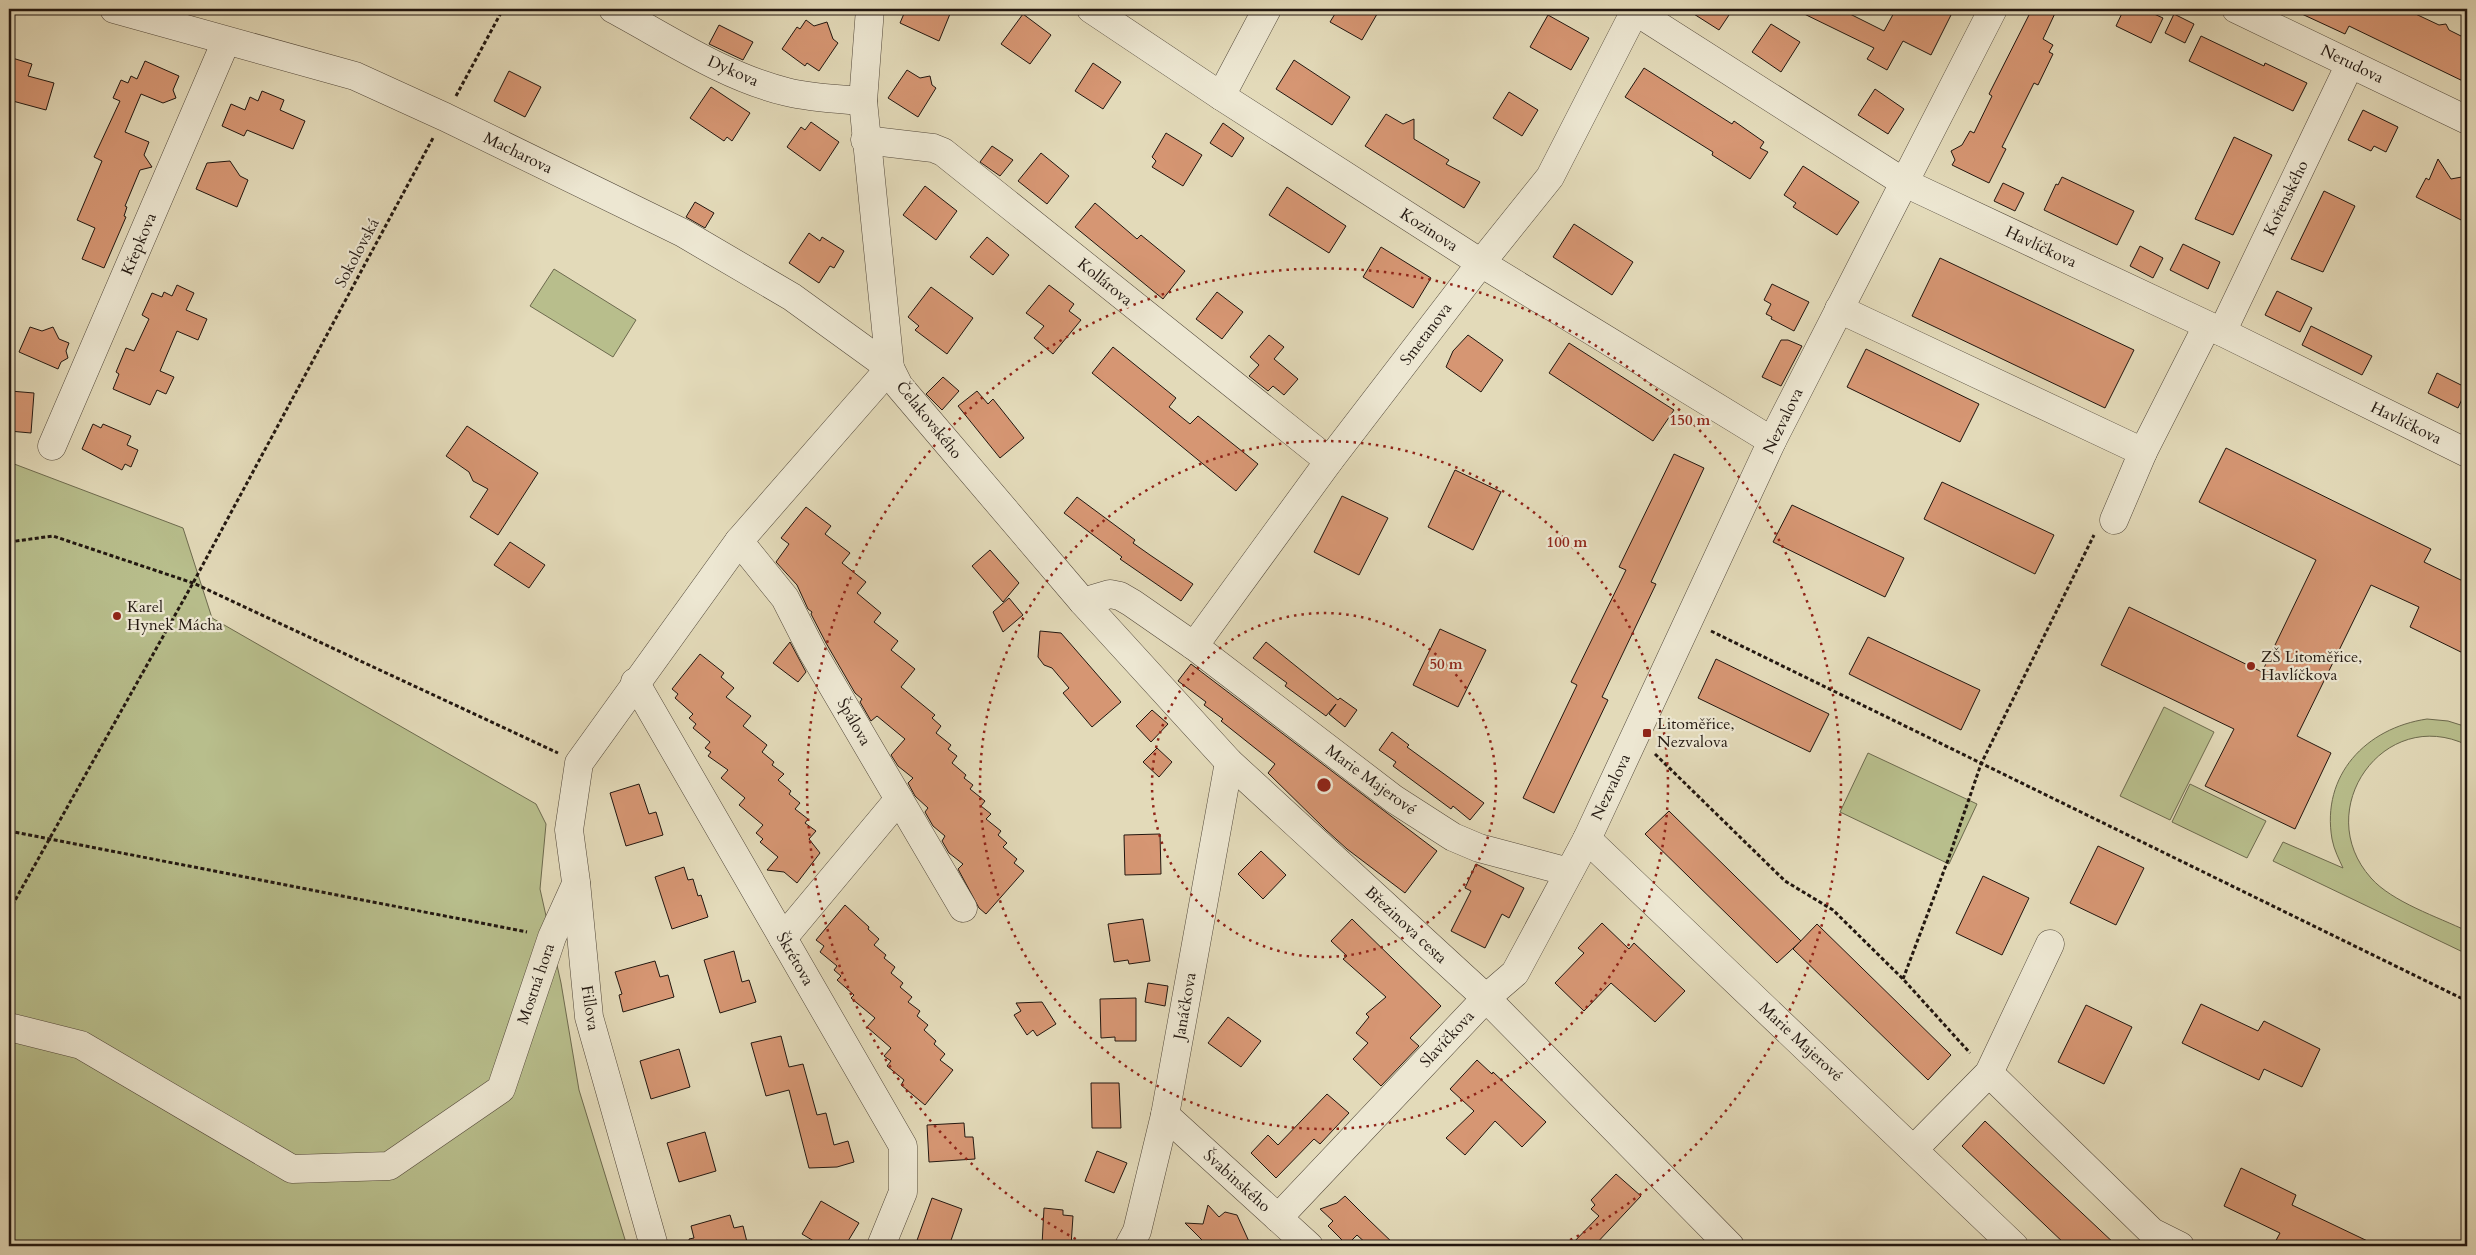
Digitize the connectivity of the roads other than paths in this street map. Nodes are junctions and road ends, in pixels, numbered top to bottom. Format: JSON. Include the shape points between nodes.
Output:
{"nodes":[{"id":1,"x":114,"y":9,"type":"edge"},
{"id":2,"x":613,"y":9,"type":"edge"},
{"id":3,"x":870,"y":9,"type":"edge"},
{"id":4,"x":1092,"y":9,"type":"edge"},
{"id":5,"x":1267,"y":9,"type":"edge"},
{"id":6,"x":1635,"y":9,"type":"edge"},
{"id":7,"x":1993,"y":9,"type":"edge"},
{"id":8,"x":2236,"y":9,"type":"edge"},
{"id":9,"x":226,"y":41,"type":"junction"},
{"id":10,"x":2350,"y":64,"type":"junction"},
{"id":11,"x":1221,"y":96,"type":"junction"},
{"id":12,"x":863,"y":101,"type":"junction"},
{"id":13,"x":2467,"y":120,"type":"edge"},
{"id":14,"x":866,"y":140,"type":"junction"},
{"id":15,"x":1905,"y":183,"type":"junction"},
{"id":16,"x":1480,"y":263,"type":"junction"},
{"id":17,"x":1839,"y":309,"type":"junction"},
{"id":18,"x":2214,"y":329,"type":"junction"},
{"id":19,"x":890,"y":368,"type":"junction"},
{"id":20,"x":1772,"y":441,"type":"junction"},
{"id":21,"x":52,"y":446,"type":"dead end"},
{"id":22,"x":2143,"y":452,"type":"junction"},
{"id":23,"x":2467,"y":453,"type":"edge"},
{"id":24,"x":1329,"y":461,"type":"junction"},
{"id":25,"x":2114,"y":520,"type":"road end"},
{"id":26,"x":739,"y":541,"type":"junction"},
{"id":27,"x":1083,"y":602,"type":"junction"},
{"id":28,"x":1194,"y":646,"type":"junction"},
{"id":29,"x":635,"y":682,"type":"junction"},
{"id":30,"x":1229,"y":762,"type":"junction"},
{"id":31,"x":899,"y":799,"type":"junction"},
{"id":32,"x":1587,"y":839,"type":"junction"},
{"id":33,"x":1569,"y":872,"type":"junction"},
{"id":34,"x":576,"y":882,"type":"junction"},
{"id":35,"x":963,"y":908,"type":"dead end"},
{"id":36,"x":783,"y":938,"type":"junction"},
{"id":37,"x":2050,"y":944,"type":"dead end"},
{"id":38,"x":1486,"y":998,"type":"junction"},
{"id":39,"x":9,"y":1027,"type":"edge"},
{"id":40,"x":1989,"y":1073,"type":"junction"},
{"id":41,"x":1165,"y":1115,"type":"junction"},
{"id":42,"x":1914,"y":1149,"type":"junction"},
{"id":43,"x":1278,"y":1218,"type":"junction"},
{"id":44,"x":654,"y":1246,"type":"edge"},
{"id":45,"x":881,"y":1246,"type":"edge"},
{"id":46,"x":1129,"y":1246,"type":"edge"},
{"id":47,"x":1309,"y":1246,"type":"edge"},
{"id":48,"x":1730,"y":1246,"type":"edge"},
{"id":49,"x":2014,"y":1246,"type":"edge"},
{"id":50,"x":2180,"y":1246,"type":"edge"}],
"edges":[{"from":1,"to":9,"type":"street","name":"Macharova"},
{"from":2,"to":12,"type":"street","name":"Dykova","via":[[723,68],[757,82],[795,94]]},
{"from":3,"to":12,"type":"street","name":"Čelakovského"},
{"from":4,"to":11,"type":"street","name":"Kozinova"},
{"from":5,"to":11,"type":"street"},
{"from":6,"to":15,"type":"street","name":"Havlíčkova"},
{"from":6,"to":16,"type":"street","name":"Smetanova","via":[[1550,178]]},
{"from":7,"to":15,"type":"street","name":"Nezvalova"},
{"from":8,"to":10,"type":"street","name":"Nerudova"},
{"from":9,"to":19,"type":"street","name":"Macharova","via":[[354,76],[683,233],[792,297]]},
{"from":9,"to":21,"type":"street","name":"Křepkova"},
{"from":10,"to":13,"type":"street","name":"Nerudova"},
{"from":10,"to":18,"type":"street","name":"Kořenského"},
{"from":11,"to":16,"type":"street","name":"Kozinova"},
{"from":12,"to":14,"type":"street","name":"Čelakovského"},
{"from":14,"to":19,"type":"street","name":"Čelakovského"},
{"from":14,"to":24,"type":"street","name":"Kollárova","via":[[943,152]]},
{"from":15,"to":17,"type":"street","name":"Nezvalova"},
{"from":15,"to":18,"type":"street","name":"Havlíčkova"},
{"from":16,"to":20,"type":"street","name":"Kozinova"},
{"from":16,"to":24,"type":"street","name":"Smetanova"},
{"from":17,"to":20,"type":"street","name":"Nezvalova"},
{"from":17,"to":22,"type":"street"},
{"from":18,"to":22,"type":"street","name":"Kořenského"},
{"from":18,"to":23,"type":"street","name":"Havlíčkova"},
{"from":19,"to":26,"type":"street"},
{"from":19,"to":27,"type":"street","name":"Čelakovského","via":[[910,402]]},
{"from":20,"to":32,"type":"street","name":"Nezvalova"},
{"from":22,"to":25,"type":"street","name":"Kořenského"},
{"from":24,"to":28,"type":"street","name":"Smetanova"},
{"from":26,"to":29,"type":"street"},
{"from":26,"to":31,"type":"street","name":"Špálova","via":[[785,598],[812,651]]},
{"from":27,"to":28,"type":"street","via":[[1110,594],[1120,596]]},
{"from":27,"to":30,"type":"street","name":"Březinova cesta"},
{"from":28,"to":33,"type":"street","name":"Marie Majerové","via":[[1394,799],[1452,837],[1479,848]]},
{"from":29,"to":34,"type":"street","name":"Fillova","via":[[579,763],[568,830]]},
{"from":29,"to":36,"type":"street","name":"Škrétova"},
{"from":30,"to":38,"type":"street","name":"Březinova cesta"},
{"from":30,"to":41,"type":"street","name":"Janáčkova"},
{"from":31,"to":35,"type":"street","name":"Špálova"},
{"from":31,"to":36,"type":"street"},
{"from":32,"to":33,"type":"street","name":"Slavíčkova"},
{"from":32,"to":42,"type":"street","name":"Marie Majerové"},
{"from":33,"to":38,"type":"street","name":"Slavíčkova","via":[[1515,973]]},
{"from":34,"to":39,"type":"street","name":"Mostná hora","via":[[552,937],[500,1089],[389,1166],[292,1169],[80,1045]]},
{"from":34,"to":44,"type":"street","name":"Fillova","via":[[590,1017]]},
{"from":36,"to":45,"type":"street","name":"Škrétova","via":[[903,1146],[902,1192]]},
{"from":37,"to":40,"type":"street"},
{"from":38,"to":43,"type":"street","name":"Slavíčkova"},
{"from":38,"to":48,"type":"street","name":"Březinova cesta"},
{"from":40,"to":42,"type":"street"},
{"from":40,"to":50,"type":"street","via":[[2152,1232]]},
{"from":41,"to":43,"type":"street","name":"Švabinského"},
{"from":41,"to":46,"type":"street","name":"Janáčkova","via":[[1136,1231]]},
{"from":42,"to":49,"type":"street","name":"Marie Majerové"},
{"from":43,"to":47,"type":"street","name":"Švabinského"}]}
